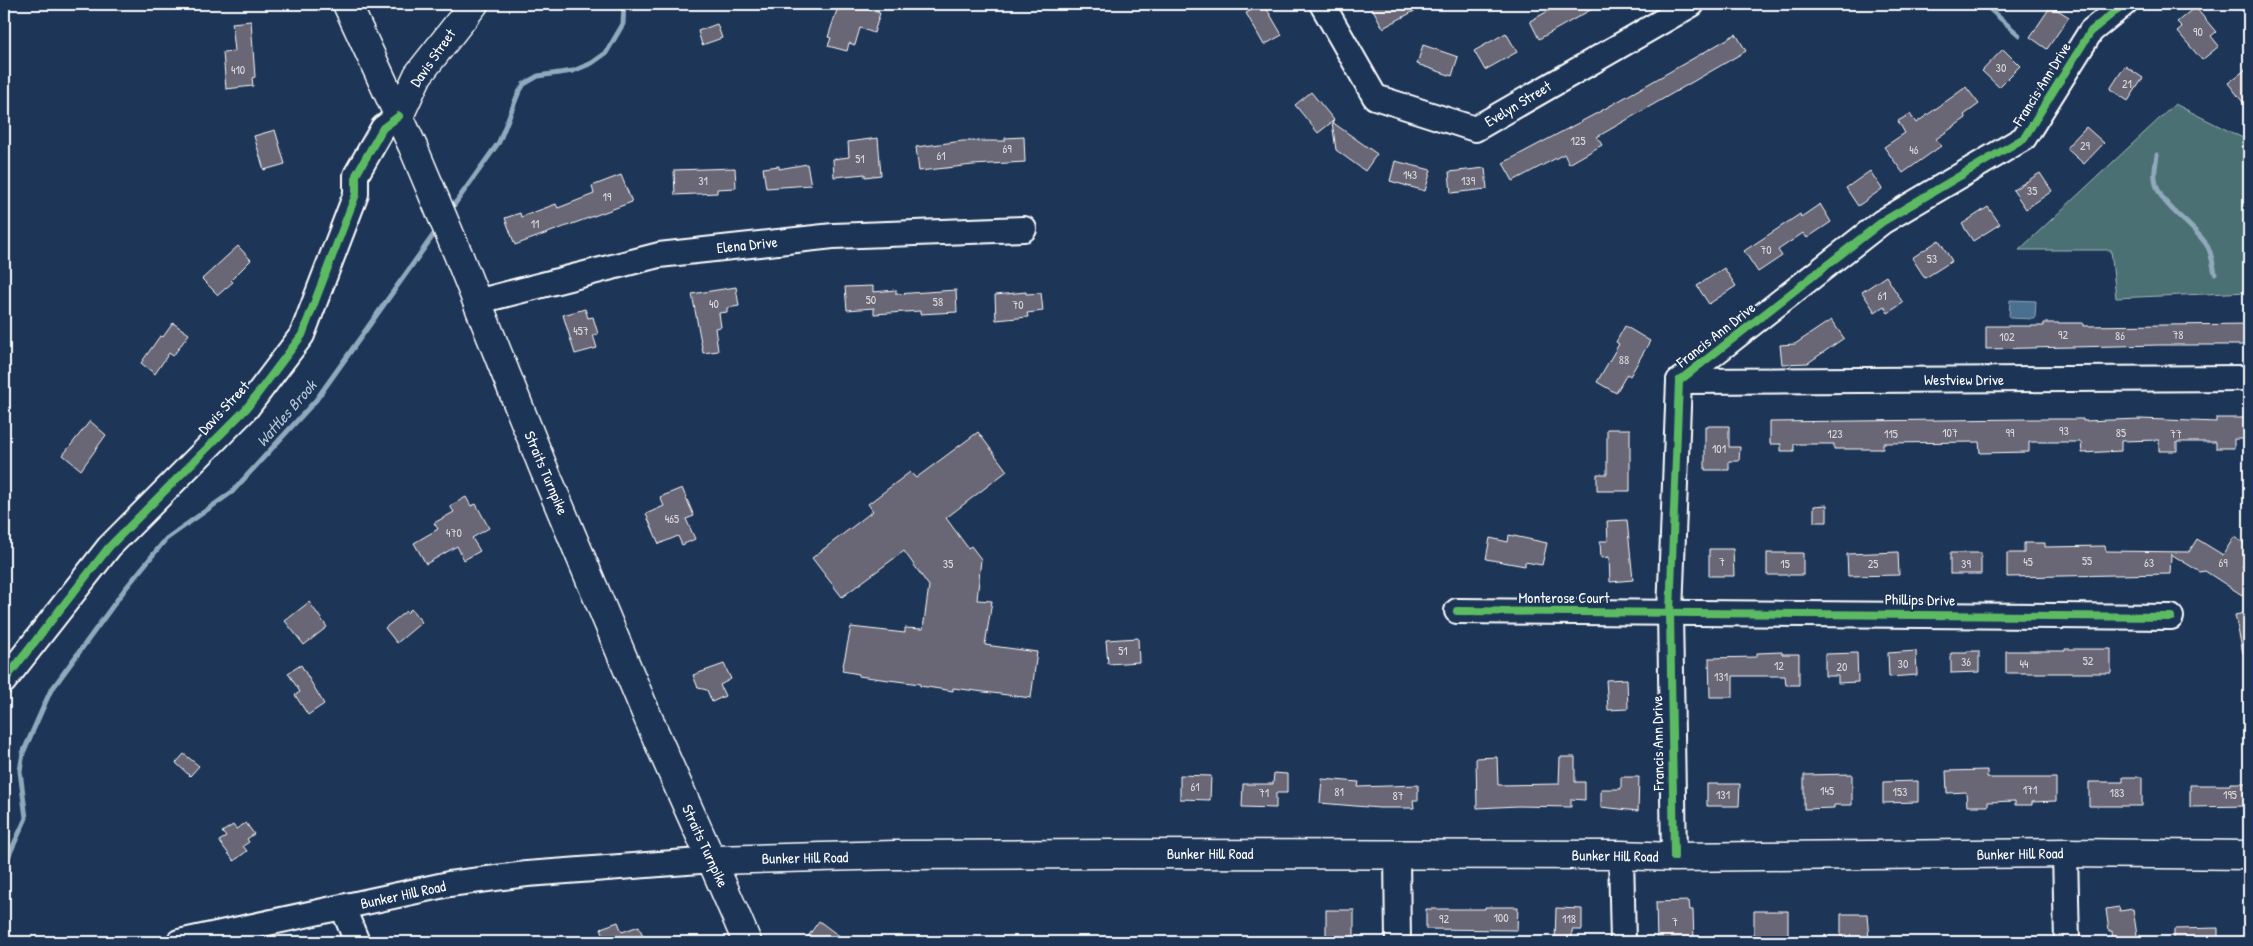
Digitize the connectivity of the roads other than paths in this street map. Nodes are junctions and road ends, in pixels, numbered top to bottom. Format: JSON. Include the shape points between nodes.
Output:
{"nodes":[{"id":1,"x":347,"y":4,"type":"edge"},
{"id":2,"x":474,"y":4,"type":"edge"},
{"id":3,"x":1322,"y":4,"type":"edge"},
{"id":4,"x":1692,"y":4,"type":"edge"},
{"id":5,"x":2124,"y":4,"type":"edge"},
{"id":6,"x":398,"y":116,"type":"junction"},
{"id":7,"x":1024,"y":229,"type":"dead end"},
{"id":8,"x":476,"y":302,"type":"junction"},
{"id":9,"x":2249,"y":378,"type":"edge"},
{"id":10,"x":1679,"y":381,"type":"junction"},
{"id":11,"x":1457,"y":611,"type":"dead end"},
{"id":12,"x":1670,"y":612,"type":"junction"},
{"id":13,"x":2171,"y":617,"type":"dead end"},
{"id":14,"x":4,"y":682,"type":"edge"},
{"id":15,"x":2064,"y":853,"type":"junction"},
{"id":16,"x":1397,"y":854,"type":"junction"},
{"id":17,"x":1621,"y":855,"type":"junction"},
{"id":18,"x":2249,"y":855,"type":"edge"},
{"id":19,"x":1674,"y":858,"type":"junction"},
{"id":20,"x":714,"y":860,"type":"junction"},
{"id":21,"x":343,"y":908,"type":"junction"},
{"id":22,"x":179,"y":942,"type":"edge"},
{"id":23,"x":357,"y":942,"type":"edge"},
{"id":24,"x":747,"y":942,"type":"edge"},
{"id":25,"x":1398,"y":942,"type":"edge"},
{"id":26,"x":1623,"y":942,"type":"edge"},
{"id":27,"x":2067,"y":942,"type":"edge"}],
"edges":[{"from":1,"to":6,"type":"main road","name":"Straits Turnpike"},
{"from":2,"to":6,"type":"main road","name":"Davis Street","via":[[418,74]]},
{"from":3,"to":4,"type":"street","name":"Evelyn Street","via":[[1375,97],[1475,129]]},
{"from":5,"to":10,"type":"street","name":"Francis Ann Drive","via":[[2092,31],[2024,138],[1882,222]]},
{"from":6,"to":8,"type":"main road","name":"Straits Turnpike"},
{"from":6,"to":14,"type":"street","name":"Davis Street","via":[[396,136],[370,183],[356,194],[302,335],[246,409],[109,548]]},
{"from":7,"to":8,"type":"street","name":"Elena Drive","via":[[833,236],[659,255]]},
{"from":8,"to":20,"type":"main road","name":"Straits Turnpike","via":[[646,713]]},
{"from":9,"to":10,"type":"street","name":"Westview Drive"},
{"from":10,"to":12,"type":"street","name":"Francis Ann Drive"},
{"from":11,"to":12,"type":"street","name":"Monterose Court"},
{"from":12,"to":13,"type":"street","name":"Phillips Drive"},
{"from":12,"to":19,"type":"street","name":"Francis Ann Drive"},
{"from":15,"to":18,"type":"main road","name":"Bunker Hill Road"},
{"from":15,"to":19,"type":"main road","name":"Bunker Hill Road"},
{"from":15,"to":27,"type":"street"},
{"from":16,"to":17,"type":"main road","name":"Bunker Hill Road"},
{"from":16,"to":20,"type":"main road","name":"Bunker Hill Road","via":[[895,855]]},
{"from":16,"to":25,"type":"street"},
{"from":17,"to":19,"type":"main road","name":"Bunker Hill Road"},
{"from":17,"to":26,"type":"street"},
{"from":20,"to":21,"type":"street","name":"Bunker Hill Road","via":[[527,874],[450,884]]},
{"from":20,"to":24,"type":"main road","name":"Straits Turnpike"},
{"from":21,"to":22,"type":"street","name":"Bunker Hill Road"},
{"from":21,"to":23,"type":"street"}]}
